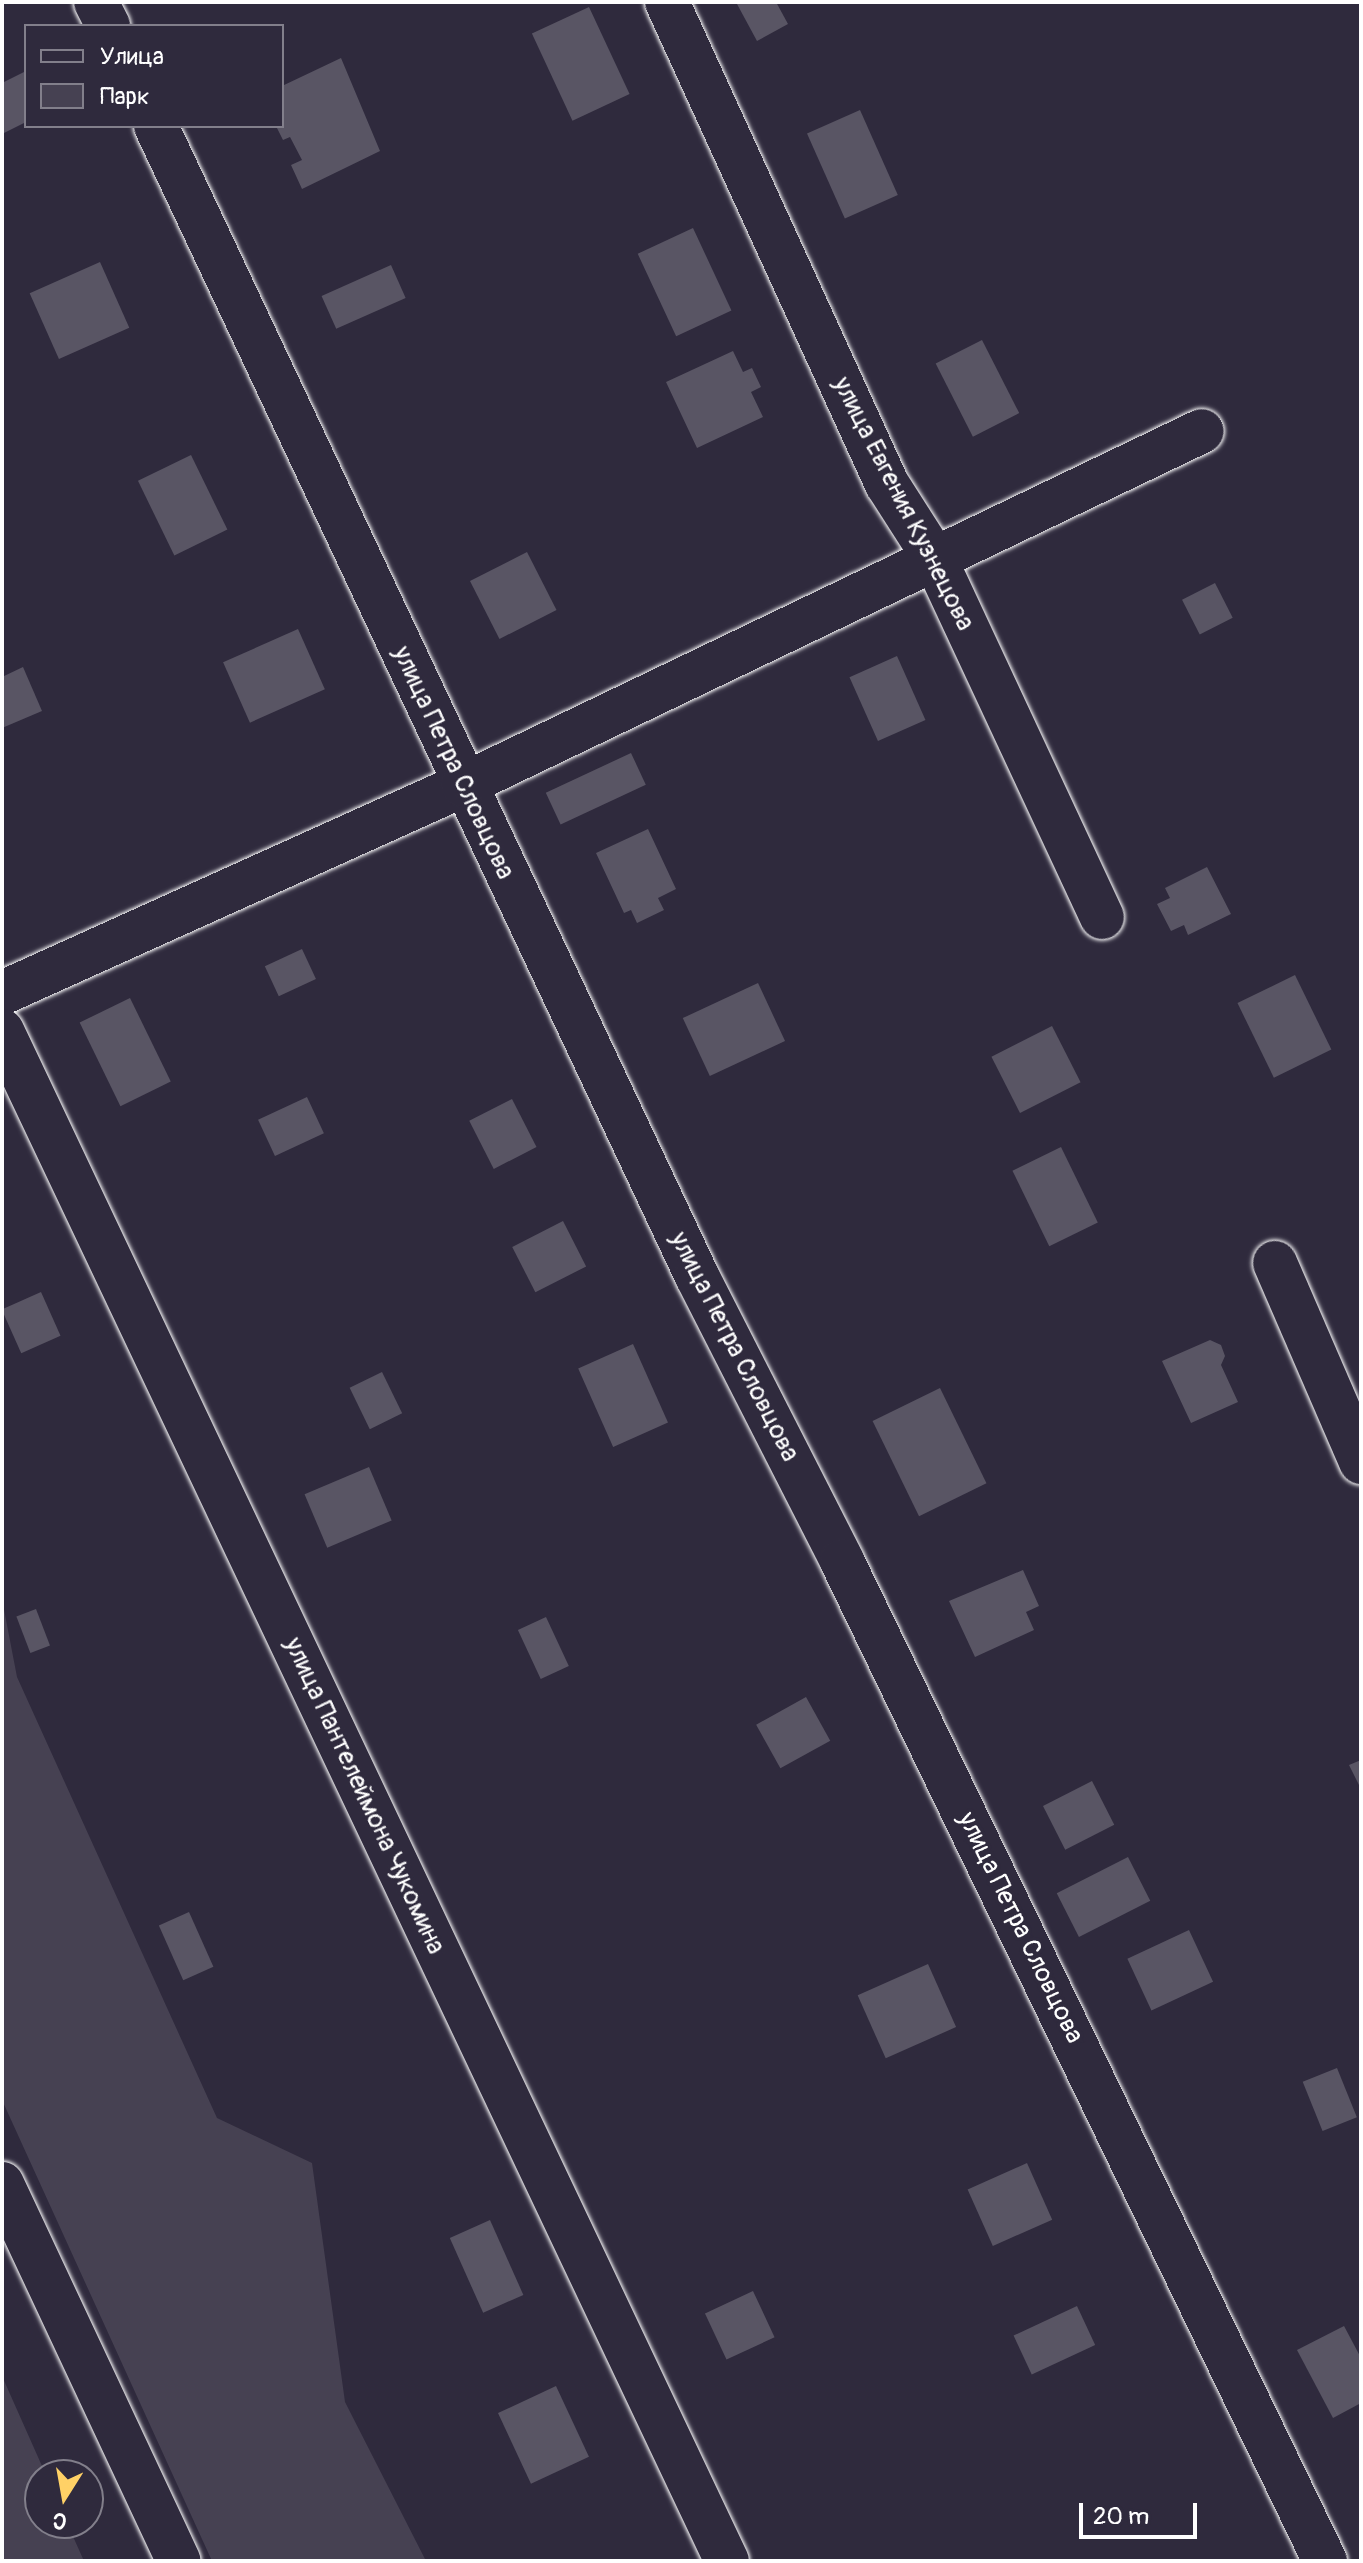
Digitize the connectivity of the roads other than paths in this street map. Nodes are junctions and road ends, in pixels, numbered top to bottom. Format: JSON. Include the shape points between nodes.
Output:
{"nodes":[{"id":1,"x":96,"y":2,"type":"edge"},
{"id":2,"x":667,"y":2,"type":"edge"},
{"id":3,"x":107,"y":24,"type":"edge"},
{"id":4,"x":157,"y":128,"type":"edge"},
{"id":5,"x":1202,"y":431,"type":"dead end"},
{"id":6,"x":935,"y":559,"type":"junction"},
{"id":7,"x":463,"y":785,"type":"junction"},
{"id":8,"x":1102,"y":917,"type":"dead end"},
{"id":9,"x":2,"y":993,"type":"edge"},
{"id":10,"x":2,"y":1031,"type":"edge"},
{"id":11,"x":1275,"y":1263,"type":"dead end"},
{"id":12,"x":1361,"y":1462,"type":"edge"},
{"id":13,"x":2,"y":2184,"type":"edge"},
{"id":14,"x":179,"y":2561,"type":"edge"},
{"id":15,"x":727,"y":2561,"type":"edge"},
{"id":16,"x":1325,"y":2561,"type":"edge"}],
"edges":[{"from":1,"to":3,"type":"street"},
{"from":2,"to":6,"type":"street","name":"улица Евгения Кузнецова","via":[[887,484]]},
{"from":4,"to":7,"type":"street","name":"улица Петра Словцова"},
{"from":5,"to":6,"type":"street"},
{"from":6,"to":7,"type":"street"},
{"from":6,"to":8,"type":"street","name":"улица Евгения Кузнецова"},
{"from":7,"to":9,"type":"street"},
{"from":7,"to":16,"type":"street","name":"улица Петра Словцова"},
{"from":10,"to":15,"type":"street","name":"улица Пантелеймона Чукомина"},
{"from":11,"to":12,"type":"street"},
{"from":13,"to":14,"type":"street"}]}
